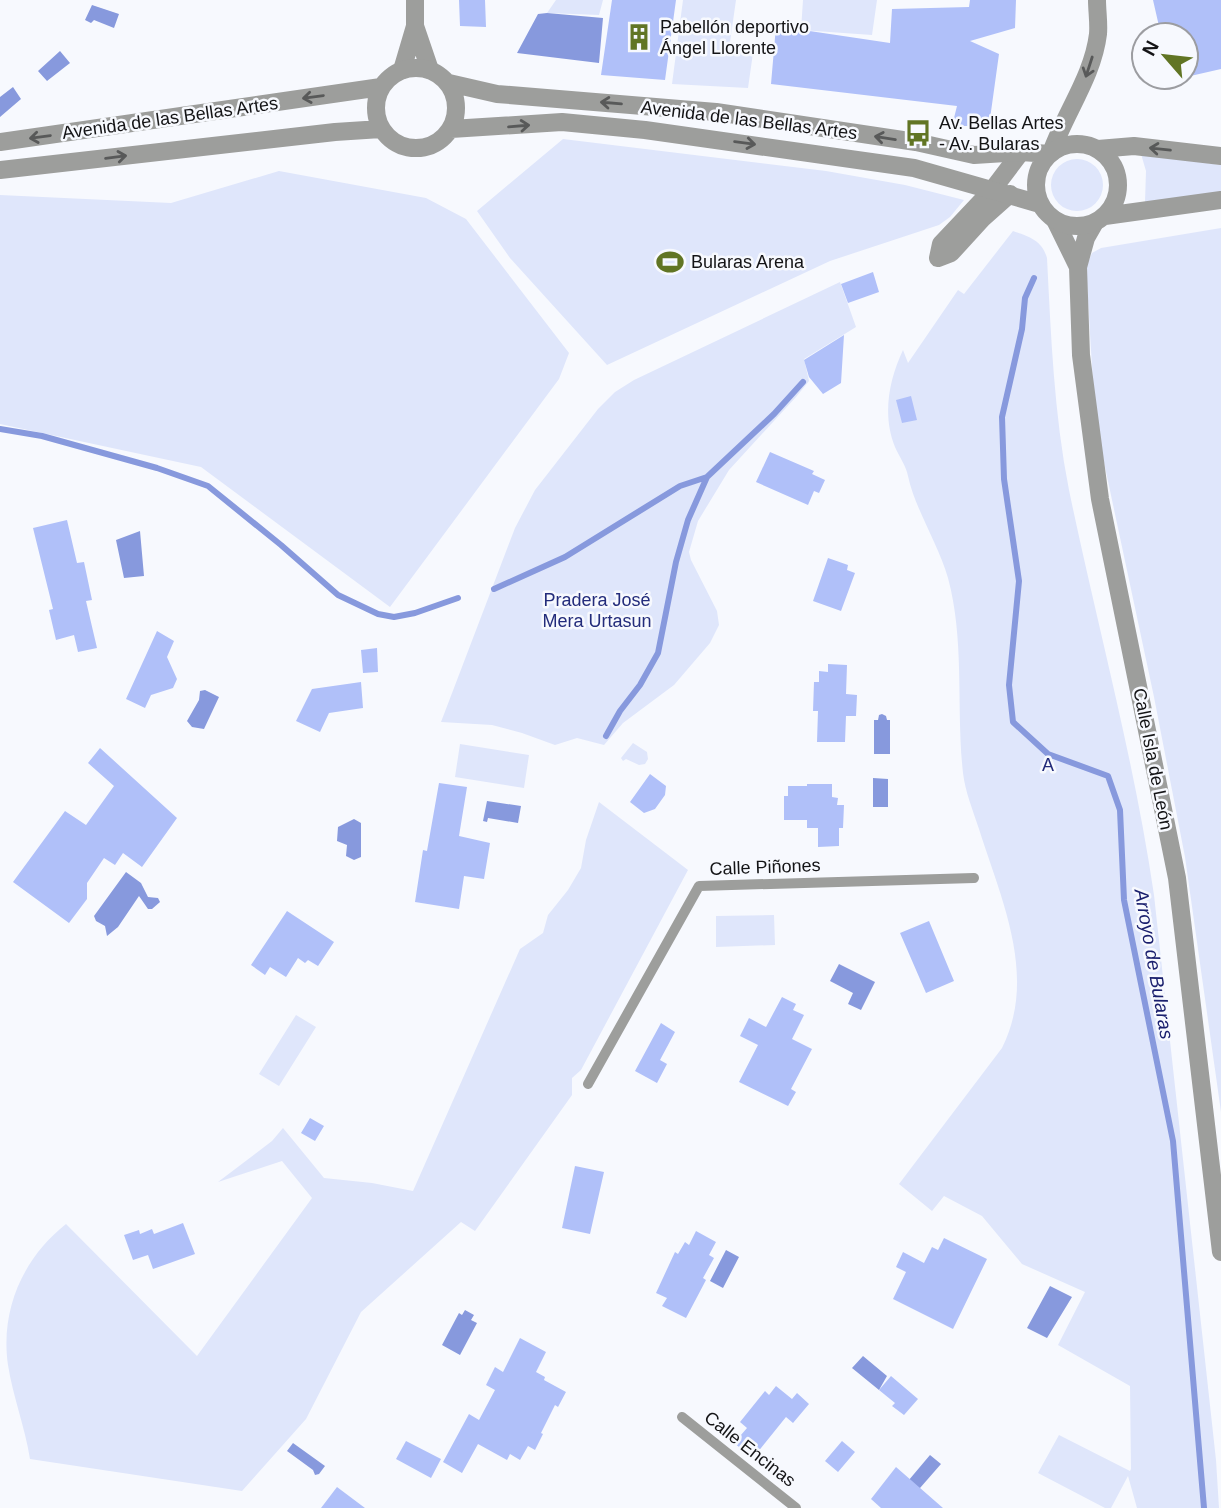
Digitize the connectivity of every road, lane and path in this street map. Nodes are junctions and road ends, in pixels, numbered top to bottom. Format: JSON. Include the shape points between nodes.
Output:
{"nodes":[{"id":1,"x":415,"y":0,"type":"edge"},
{"id":2,"x":1097,"y":0,"type":"edge"},
{"id":3,"x":415,"y":26,"type":"junction"},
{"id":4,"x":430,"y":69,"type":"junction"},
{"id":5,"x":401,"y":70,"type":"junction"},
{"id":6,"x":449,"y":83,"type":"junction"},
{"id":7,"x":381,"y":87,"type":"junction"},
{"id":8,"x":381,"y":129,"type":"junction"},
{"id":9,"x":451,"y":130,"type":"junction"},
{"id":10,"x":0,"y":142,"type":"edge"},
{"id":11,"x":1098,"y":149,"type":"junction"},
{"id":12,"x":1021,"y":152,"type":"junction"},
{"id":13,"x":1050,"y":153,"type":"junction"},
{"id":14,"x":1221,"y":156,"type":"edge"},
{"id":15,"x":0,"y":170,"type":"edge"},
{"id":16,"x":1001,"y":191,"type":"junction"},
{"id":17,"x":1221,"y":200,"type":"edge"},
{"id":18,"x":1040,"y":204,"type":"junction"},
{"id":19,"x":1055,"y":220,"type":"junction"},
{"id":20,"x":1099,"y":220,"type":"junction"},
{"id":21,"x":1078,"y":267,"type":"junction"},
{"id":22,"x":974,"y":878,"type":"dead end"},
{"id":23,"x":588,"y":1084,"type":"dead end"},
{"id":24,"x":1221,"y":1252,"type":"edge"},
{"id":25,"x":682,"y":1417,"type":"dead end"},
{"id":26,"x":796,"y":1508,"type":"edge"}],
"edges":[{"from":1,"to":3,"type":"street"},
{"from":2,"to":13,"type":"street","one_way":true,"via":[[1098,34],[1089,70]]},
{"from":3,"to":4,"type":"street"},
{"from":3,"to":5,"type":"street"},
{"from":4,"to":5,"type":"street"},
{"from":4,"to":6,"type":"street"},
{"from":5,"to":7,"type":"street"},
{"from":6,"to":9,"type":"street","via":[[457,106]]},
{"from":12,"to":6,"type":"street","name":"Avenida de las Bellas Artes","one_way":true,"via":[[974,155],[716,112],[497,94]]},
{"from":7,"to":8,"type":"street","via":[[375,108]]},
{"from":7,"to":10,"type":"street","name":"Avenida de las Bellas Artes","one_way":true},
{"from":8,"to":9,"type":"street","via":[[396,144],[416,149],[436,144]]},
{"from":15,"to":8,"type":"street","name":"Avenida de las Bellas Artes","one_way":true},
{"from":9,"to":16,"type":"street","name":"Avenida de las Bellas Artes","one_way":true,"via":[[562,122],[645,130],[914,168]]},
{"from":11,"to":13,"type":"street","via":[[1074,144]]},
{"from":14,"to":11,"type":"street","one_way":true,"via":[[1133,146]]},
{"from":11,"to":20,"type":"street","via":[[1114,166],[1119,189],[1114,204]]},
{"from":12,"to":13,"type":"street","name":"Avenida de las Bellas Artes"},
{"from":12,"to":16,"type":"street"},
{"from":13,"to":18,"type":"street","via":[[1036,177]]},
{"from":16,"to":18,"type":"street","name":"Avenida de las Bellas Artes"},
{"from":17,"to":20,"type":"street"},
{"from":18,"to":19,"type":"street"},
{"from":19,"to":20,"type":"street","via":[[1080,227]]},
{"from":19,"to":21,"type":"street","name":"Calle Isla de León"},
{"from":20,"to":21,"type":"street","name":"Calle Isla de León","via":[[1086,238]]},
{"from":21,"to":24,"type":"street","name":"Calle Isla de León","via":[[1081,355],[1100,499],[1177,878]]},
{"from":22,"to":23,"type":"lane","name":"Calle Piñones","via":[[699,886]]},
{"from":25,"to":26,"type":"lane","name":"Calle Encinas"}]}
